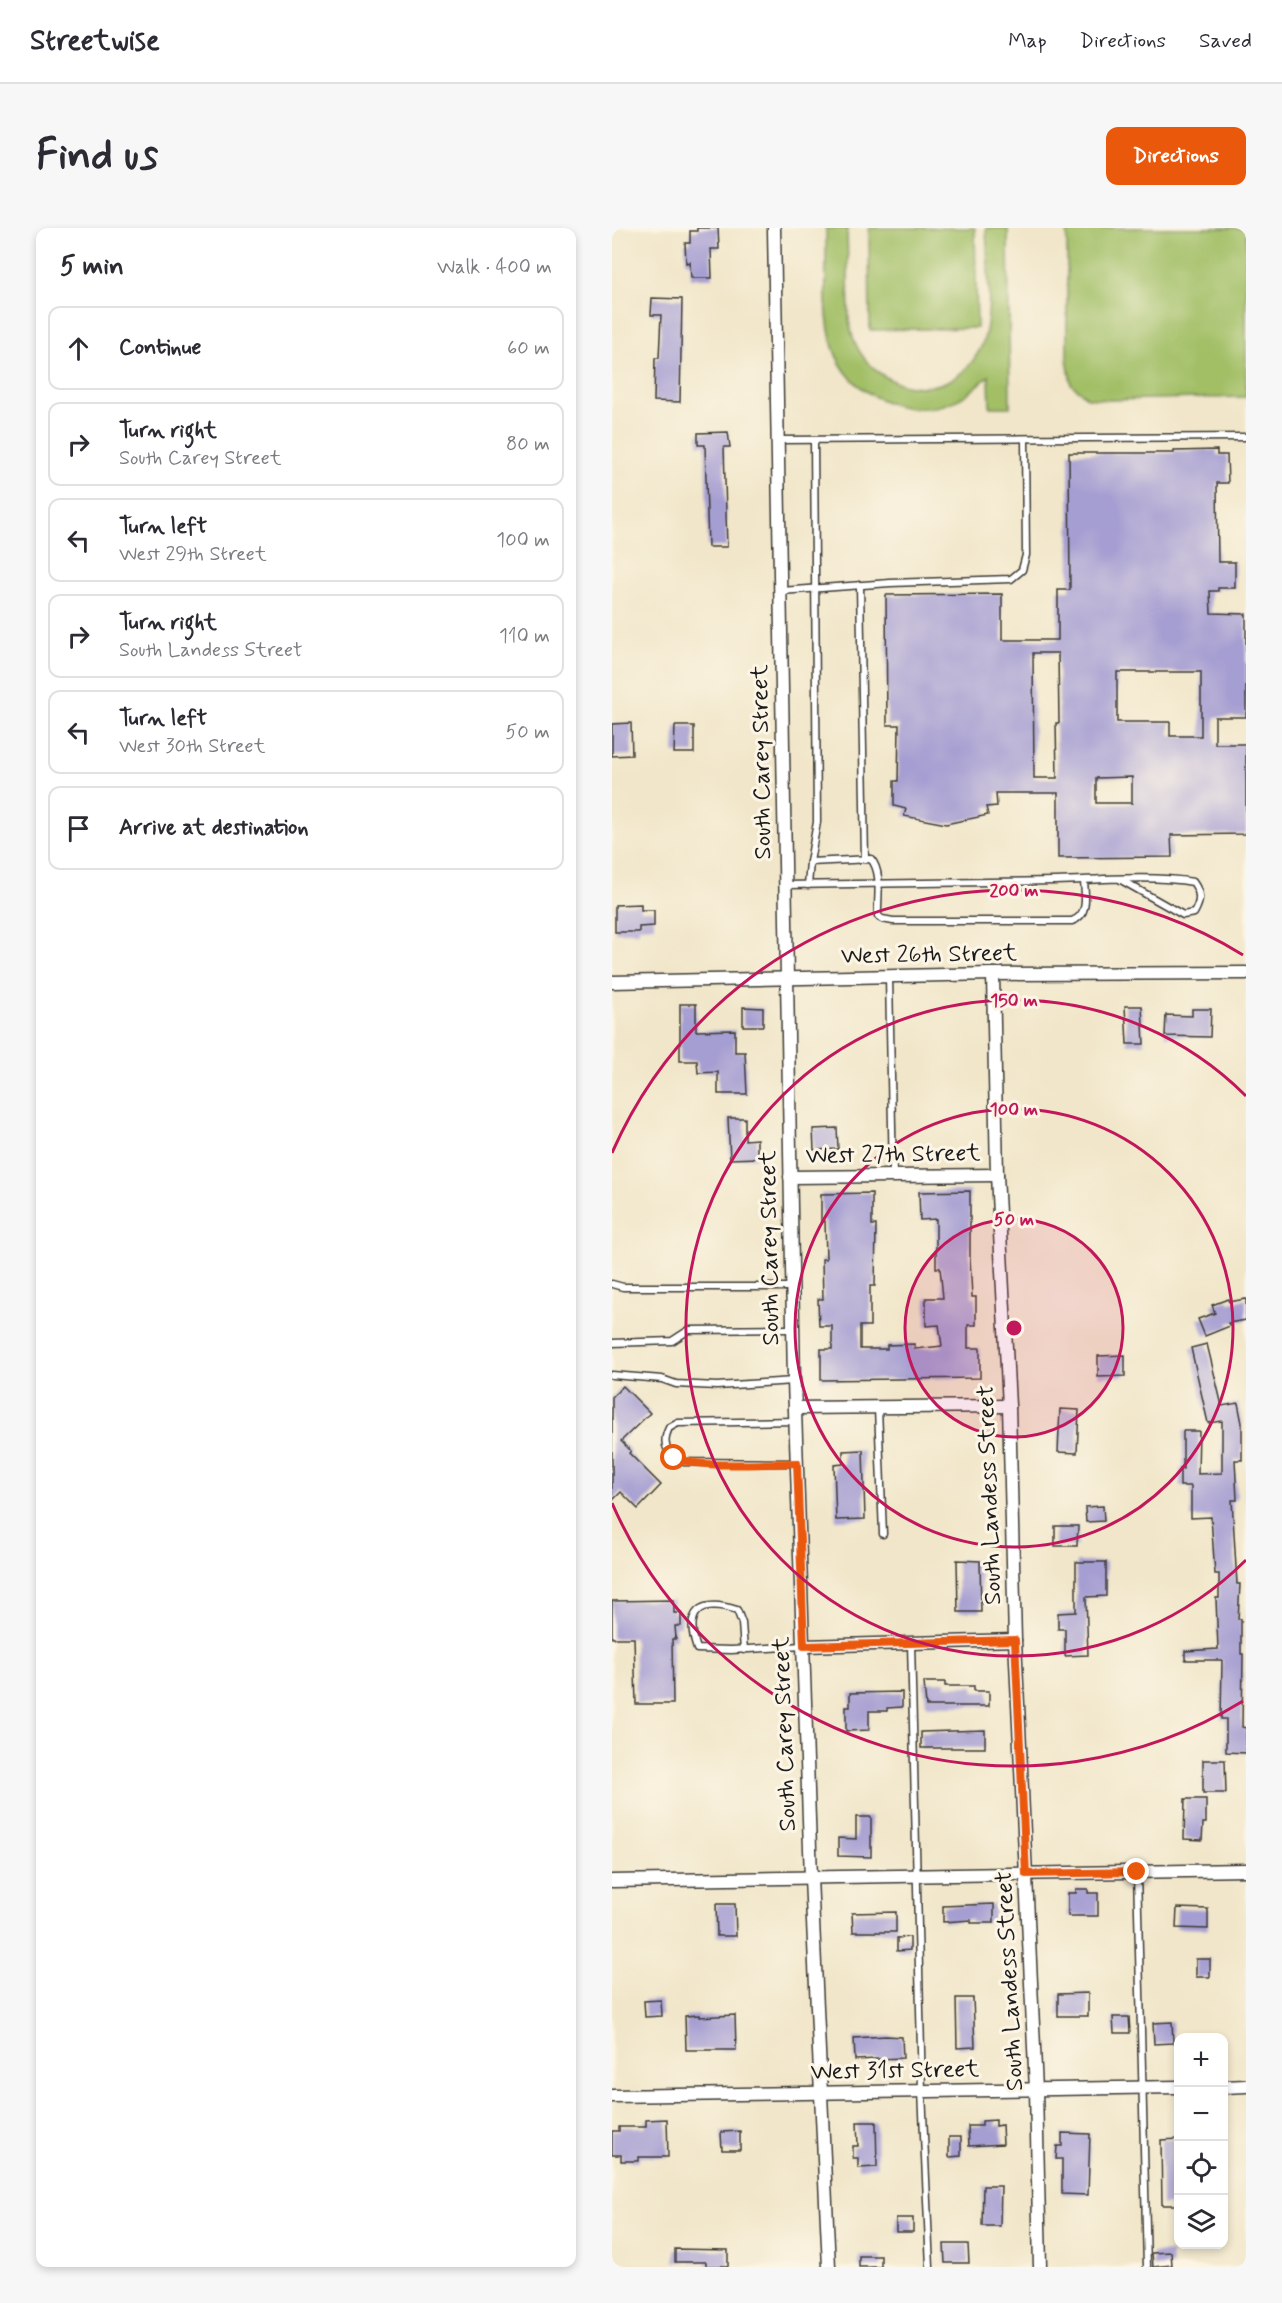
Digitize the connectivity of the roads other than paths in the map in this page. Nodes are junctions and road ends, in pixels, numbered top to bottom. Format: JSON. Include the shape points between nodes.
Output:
{"nodes":[{"id":1,"x":774,"y":228,"type":"edge"},
{"id":2,"x":1246,"y":437,"type":"edge"},
{"id":3,"x":1024,"y":439,"type":"junction"},
{"id":4,"x":778,"y":440,"type":"junction"},
{"id":5,"x":814,"y":440,"type":"junction"},
{"id":6,"x":860,"y":585,"type":"junction"},
{"id":7,"x":816,"y":588,"type":"junction"},
{"id":8,"x":780,"y":591,"type":"junction"},
{"id":9,"x":865,"y":859,"type":"junction"},
{"id":10,"x":810,"y":862,"type":"junction"},
{"id":11,"x":1120,"y":880,"type":"junction"},
{"id":12,"x":1084,"y":881,"type":"junction"},
{"id":13,"x":878,"y":883,"type":"junction"},
{"id":14,"x":785,"y":885,"type":"junction"},
{"id":15,"x":808,"y":885,"type":"junction"},
{"id":16,"x":1246,"y":973,"type":"edge"},
{"id":17,"x":993,"y":974,"type":"junction"},
{"id":18,"x":889,"y":977,"type":"junction"},
{"id":19,"x":786,"y":979,"type":"junction"},
{"id":20,"x":612,"y":982,"type":"edge"},
{"id":21,"x":997,"y":1175,"type":"junction"},
{"id":22,"x":893,"y":1176,"type":"junction"},
{"id":23,"x":790,"y":1177,"type":"junction"},
{"id":24,"x":612,"y":1284,"type":"edge"},
{"id":25,"x":792,"y":1287,"type":"junction"},
{"id":26,"x":793,"y":1329,"type":"junction"},
{"id":27,"x":612,"y":1343,"type":"edge"},
{"id":28,"x":612,"y":1375,"type":"edge"},
{"id":29,"x":794,"y":1381,"type":"junction"},
{"id":30,"x":1009,"y":1406,"type":"junction"},
{"id":31,"x":878,"y":1408,"type":"junction"},
{"id":32,"x":795,"y":1415,"type":"junction"},
{"id":33,"x":797,"y":1463,"type":"junction"},
{"id":34,"x":883,"y":1534,"type":"dead end"},
{"id":35,"x":1015,"y":1640,"type":"junction"},
{"id":36,"x":911,"y":1643,"type":"junction"},
{"id":37,"x":804,"y":1646,"type":"junction"},
{"id":38,"x":744,"y":1650,"type":"junction"},
{"id":39,"x":1246,"y":1870,"type":"edge"},
{"id":40,"x":1137,"y":1872,"type":"junction"},
{"id":41,"x":1026,"y":1874,"type":"junction"},
{"id":42,"x":918,"y":1876,"type":"junction"},
{"id":43,"x":811,"y":1878,"type":"junction"},
{"id":44,"x":612,"y":1881,"type":"edge"},
{"id":45,"x":1228,"y":2086,"type":"edge"},
{"id":46,"x":1246,"y":2086,"type":"edge"},
{"id":47,"x":1174,"y":2087,"type":"edge"},
{"id":48,"x":1141,"y":2088,"type":"junction"},
{"id":49,"x":1036,"y":2090,"type":"junction"},
{"id":50,"x":922,"y":2091,"type":"junction"},
{"id":51,"x":821,"y":2093,"type":"junction"},
{"id":52,"x":612,"y":2096,"type":"edge"},
{"id":53,"x":829,"y":2267,"type":"edge"},
{"id":54,"x":930,"y":2267,"type":"edge"},
{"id":55,"x":1040,"y":2267,"type":"edge"},
{"id":56,"x":1147,"y":2267,"type":"edge"}],
"edges":[{"from":1,"to":4,"type":"street","name":"South Carey Street"},
{"from":2,"to":3,"type":"lane"},
{"from":3,"to":5,"type":"lane"},
{"from":3,"to":6,"type":"lane","via":[[1026,555],[1022,570],[1011,579]]},
{"from":4,"to":5,"type":"lane"},
{"from":4,"to":8,"type":"street","name":"South Carey Street"},
{"from":5,"to":7,"type":"lane"},
{"from":6,"to":7,"type":"lane"},
{"from":6,"to":9,"type":"lane"},
{"from":7,"to":8,"type":"lane"},
{"from":7,"to":10,"type":"lane","via":[[817,822]]},
{"from":8,"to":14,"type":"street","name":"South Carey Street"},
{"from":9,"to":10,"type":"lane"},
{"from":9,"to":13,"type":"lane","via":[[874,863]]},
{"from":10,"to":15,"type":"lane"},
{"from":11,"to":11,"type":"lane","via":[[1193,882],[1199,890],[1200,903],[1194,913],[1183,915]]},
{"from":11,"to":12,"type":"lane"},
{"from":12,"to":13,"type":"lane"},
{"from":12,"to":13,"type":"lane","via":[[1083,912],[1072,921],[882,920],[878,916]]},
{"from":13,"to":15,"type":"lane"},
{"from":14,"to":15,"type":"lane"},
{"from":14,"to":19,"type":"street","name":"South Carey Street"},
{"from":16,"to":17,"type":"street","name":"West 26th Street"},
{"from":17,"to":18,"type":"street","name":"West 26th Street"},
{"from":17,"to":21,"type":"street","name":"South Landess Street"},
{"from":18,"to":19,"type":"street","name":"West 26th Street"},
{"from":18,"to":22,"type":"lane"},
{"from":19,"to":20,"type":"street","name":"West 26th Street"},
{"from":19,"to":23,"type":"street","name":"South Carey Street"},
{"from":21,"to":22,"type":"street","name":"West 27th Street"},
{"from":21,"to":30,"type":"street","name":"South Landess Street"},
{"from":22,"to":23,"type":"street","name":"West 27th Street"},
{"from":23,"to":25,"type":"street","name":"South Carey Street"},
{"from":24,"to":25,"type":"lane"},
{"from":25,"to":26,"type":"street","name":"South Carey Street"},
{"from":26,"to":27,"type":"lane","via":[[689,1330],[672,1341]]},
{"from":26,"to":29,"type":"street","name":"South Carey Street"},
{"from":28,"to":29,"type":"lane","via":[[717,1386]]},
{"from":29,"to":32,"type":"street","name":"South Carey Street"},
{"from":30,"to":31,"type":"street"},
{"from":30,"to":35,"type":"street","name":"South Landess Street"},
{"from":31,"to":32,"type":"street"},
{"from":31,"to":34,"type":"lane"},
{"from":32,"to":33,"type":"street","name":"South Carey Street"},
{"from":32,"to":33,"type":"lane","via":[[678,1423],[669,1428],[665,1444],[674,1458],[684,1462]]},
{"from":33,"to":37,"type":"street","name":"South Carey Street"},
{"from":35,"to":36,"type":"street"},
{"from":35,"to":41,"type":"street","name":"South Landess Street"},
{"from":36,"to":37,"type":"street"},
{"from":36,"to":42,"type":"lane"},
{"from":37,"to":38,"type":"lane"},
{"from":37,"to":43,"type":"street","name":"South Carey Street"},
{"from":38,"to":38,"type":"lane","via":[[697,1649],[692,1636],[692,1620],[697,1611],[707,1605],[737,1610]]},
{"from":39,"to":40,"type":"street"},
{"from":40,"to":41,"type":"street"},
{"from":40,"to":48,"type":"lane"},
{"from":41,"to":42,"type":"street"},
{"from":41,"to":49,"type":"street","name":"South Landess Street"},
{"from":42,"to":43,"type":"street"},
{"from":42,"to":50,"type":"lane"},
{"from":43,"to":44,"type":"street"},
{"from":43,"to":51,"type":"street","name":"South Carey Street"},
{"from":45,"to":46,"type":"street"},
{"from":47,"to":48,"type":"street","name":"West 31st Street"},
{"from":48,"to":49,"type":"street","name":"West 31st Street"},
{"from":48,"to":56,"type":"lane"},
{"from":49,"to":50,"type":"street","name":"West 31st Street"},
{"from":49,"to":55,"type":"street","name":"South Landess Street"},
{"from":50,"to":51,"type":"street","name":"West 31st Street"},
{"from":50,"to":54,"type":"lane"},
{"from":51,"to":52,"type":"street","name":"West 31st Street"},
{"from":51,"to":53,"type":"street","name":"South Carey Street"}]}
